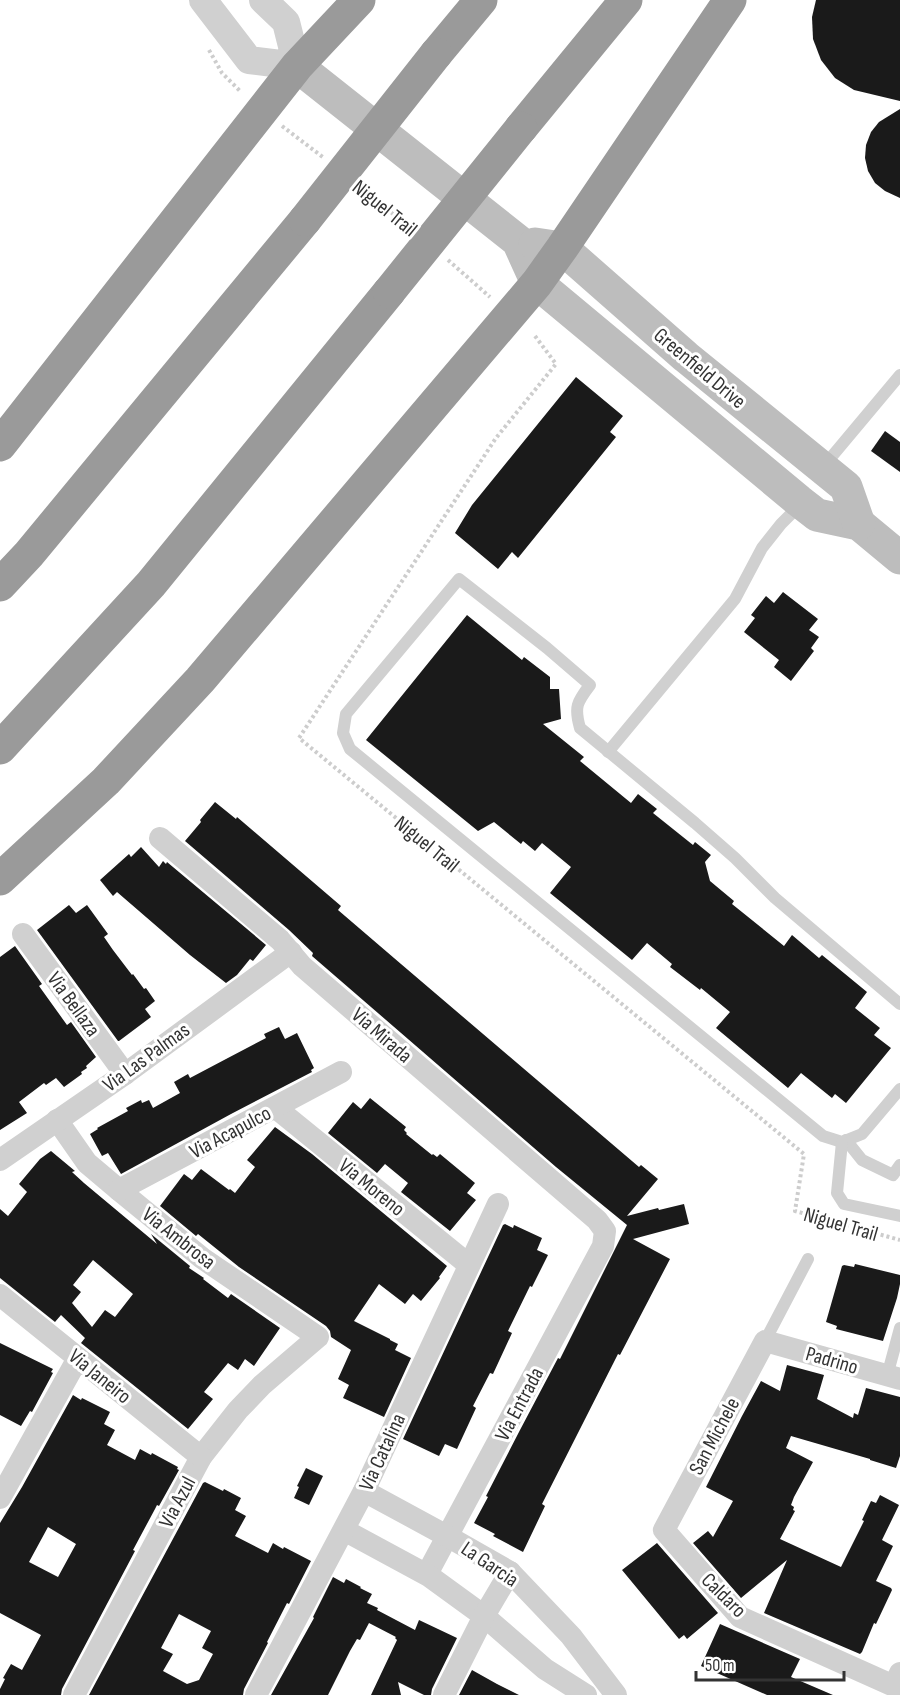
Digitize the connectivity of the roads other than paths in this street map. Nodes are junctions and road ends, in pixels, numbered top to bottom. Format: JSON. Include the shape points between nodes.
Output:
{"nodes":[{"id":1,"x":203,"y":0,"type":"edge"},
{"id":2,"x":263,"y":0,"type":"edge"},
{"id":3,"x":359,"y":0,"type":"edge"},
{"id":4,"x":480,"y":0,"type":"edge"},
{"id":5,"x":626,"y":0,"type":"edge"},
{"id":6,"x":730,"y":0,"type":"edge"},
{"id":7,"x":297,"y":66,"type":"junction"},
{"id":8,"x":518,"y":242,"type":"junction"},
{"id":9,"x":562,"y":248,"type":"junction"},
{"id":10,"x":537,"y":283,"type":"junction"},
{"id":11,"x":900,"y":375,"type":"edge"},
{"id":12,"x":0,"y":445,"type":"edge"},
{"id":13,"x":822,"y":468,"type":"junction"},
{"id":14,"x":802,"y":503,"type":"junction"},
{"id":15,"x":858,"y":524,"type":"junction"},
{"id":16,"x":900,"y":558,"type":"edge"},
{"id":17,"x":0,"y":585,"type":"edge"},
{"id":18,"x":0,"y":748,"type":"edge"},
{"id":19,"x":608,"y":752,"type":"junction"},
{"id":20,"x":160,"y":838,"type":"dead end"},
{"id":21,"x":0,"y":879,"type":"edge"},
{"id":22,"x":23,"y":934,"type":"dead end"},
{"id":23,"x":291,"y":951,"type":"junction"},
{"id":24,"x":900,"y":1004,"type":"edge"},
{"id":25,"x":341,"y":1072,"type":"dead end"},
{"id":26,"x":125,"y":1074,"type":"junction"},
{"id":27,"x":900,"y":1089,"type":"edge"},
{"id":28,"x":276,"y":1108,"type":"junction"},
{"id":29,"x":57,"y":1120,"type":"junction"},
{"id":30,"x":844,"y":1141,"type":"junction"},
{"id":31,"x":0,"y":1160,"type":"edge"},
{"id":32,"x":900,"y":1165,"type":"edge"},
{"id":33,"x":118,"y":1190,"type":"junction"},
{"id":34,"x":498,"y":1204,"type":"dead end"},
{"id":35,"x":900,"y":1216,"type":"edge"},
{"id":36,"x":605,"y":1231,"type":"joint"},
{"id":37,"x":808,"y":1259,"type":"dead end"},
{"id":38,"x":469,"y":1266,"type":"junction"},
{"id":39,"x":0,"y":1295,"type":"edge"},
{"id":40,"x":900,"y":1328,"type":"edge"},
{"id":41,"x":318,"y":1337,"type":"joint"},
{"id":42,"x":765,"y":1341,"type":"junction"},
{"id":43,"x":78,"y":1358,"type":"junction"},
{"id":44,"x":894,"y":1377,"type":"edge"},
{"id":45,"x":201,"y":1457,"type":"junction"},
{"id":46,"x":364,"y":1491,"type":"junction"},
{"id":47,"x":0,"y":1498,"type":"edge"},
{"id":48,"x":344,"y":1530,"type":"junction"},
{"id":49,"x":664,"y":1530,"type":"joint"},
{"id":50,"x":447,"y":1536,"type":"junction"},
{"id":51,"x":510,"y":1572,"type":"junction"},
{"id":52,"x":426,"y":1574,"type":"junction"},
{"id":53,"x":484,"y":1616,"type":"junction"},
{"id":54,"x":890,"y":1684,"type":"edge"},
{"id":55,"x":74,"y":1695,"type":"edge"},
{"id":56,"x":256,"y":1695,"type":"edge"},
{"id":57,"x":444,"y":1695,"type":"edge"},
{"id":58,"x":586,"y":1695,"type":"edge"},
{"id":59,"x":616,"y":1695,"type":"edge"}],
"edges":[{"from":1,"to":7,"type":"street","via":[[249,60]]},
{"from":2,"to":7,"type":"street","via":[[286,22]]},
{"from":3,"to":7,"type":"highway"},
{"from":4,"to":17,"type":"highway","bridge":true,"via":[[305,220]]},
{"from":5,"to":18,"type":"highway","bridge":true,"via":[[151,584]]},
{"from":6,"to":9,"type":"highway"},
{"from":7,"to":8,"type":"main road","name":"Greenfield Drive"},
{"from":7,"to":12,"type":"highway"},
{"from":8,"to":9,"type":"main road"},
{"from":8,"to":10,"type":"main road","name":"Greenfield Drive"},
{"from":9,"to":10,"type":"highway"},
{"from":9,"to":13,"type":"main road","name":"Greenfield Drive","via":[[686,357]]},
{"from":10,"to":14,"type":"main road","name":"Greenfield Drive"},
{"from":10,"to":21,"type":"highway","via":[[200,680],[106,781]]},
{"from":11,"to":13,"type":"lane"},
{"from":13,"to":15,"type":"main road","name":"Greenfield Drive","via":[[846,487]]},
{"from":14,"to":15,"type":"main road","name":"Greenfield Drive","via":[[817,515]]},
{"from":14,"to":19,"type":"lane","via":[[762,548],[735,599]]},
{"from":15,"to":16,"type":"main road","name":"Greenfield Drive"},
{"from":19,"to":24,"type":"lane","via":[[695,823],[775,898]]},
{"from":19,"to":30,"type":"lane","via":[[580,728],[576,714],[580,698],[590,685],[459,579],[346,714],[343,733],[350,749],[359,757],[824,1136]]},
{"from":20,"to":23,"type":"street","name":"Via Mirada"},
{"from":22,"to":26,"type":"street","name":"Via Bellaza"},
{"from":23,"to":26,"type":"street","name":"Via Las Palmas"},
{"from":23,"to":36,"type":"street","name":"Via Mirada","via":[[302,966],[597,1220]]},
{"from":25,"to":28,"type":"street","name":"Via Acapulco"},
{"from":26,"to":29,"type":"street","name":"Via Las Palmas"},
{"from":27,"to":30,"type":"lane","via":[[862,1134]]},
{"from":28,"to":33,"type":"street","name":"Via Acapulco"},
{"from":28,"to":38,"type":"street","name":"Via Moreno"},
{"from":29,"to":31,"type":"street","name":"Via Las Palmas"},
{"from":29,"to":33,"type":"street","name":"Via Ambrosa","via":[[87,1163]]},
{"from":30,"to":32,"type":"lane","via":[[862,1160],[893,1175]]},
{"from":30,"to":35,"type":"lane","via":[[837,1193],[844,1204]]},
{"from":33,"to":41,"type":"street","name":"Via Ambrosa","via":[[202,1258]]},
{"from":34,"to":38,"type":"street","name":"Via Catalina"},
{"from":36,"to":50,"type":"street","name":"Via Entrada","via":[[603,1246]]},
{"from":37,"to":42,"type":"lane"},
{"from":38,"to":46,"type":"street","name":"Via Catalina"},
{"from":39,"to":43,"type":"street","name":"Via Janeiro"},
{"from":40,"to":44,"type":"lane"},
{"from":41,"to":45,"type":"street","name":"Via Azul","via":[[262,1385]]},
{"from":42,"to":44,"type":"street","name":"Padrino"},
{"from":42,"to":49,"type":"street","name":"San Michele"},
{"from":43,"to":45,"type":"street","name":"Via Janeiro"},
{"from":43,"to":47,"type":"street"},
{"from":45,"to":55,"type":"street","name":"Via Azul"},
{"from":46,"to":48,"type":"street","name":"Via Catalina"},
{"from":46,"to":50,"type":"street","name":"La Garcia"},
{"from":48,"to":52,"type":"street"},
{"from":48,"to":56,"type":"street","name":"Via Catalina"},
{"from":49,"to":54,"type":"street","name":"Caldaro","via":[[740,1617]]},
{"from":50,"to":51,"type":"street","name":"La Garcia"},
{"from":50,"to":52,"type":"street","name":"Via Entrada"},
{"from":51,"to":53,"type":"street"},
{"from":51,"to":59,"type":"street","name":"La Garcia","via":[[571,1636]]},
{"from":52,"to":53,"type":"street"},
{"from":53,"to":57,"type":"street"},
{"from":53,"to":58,"type":"street","via":[[545,1668]]}]}
